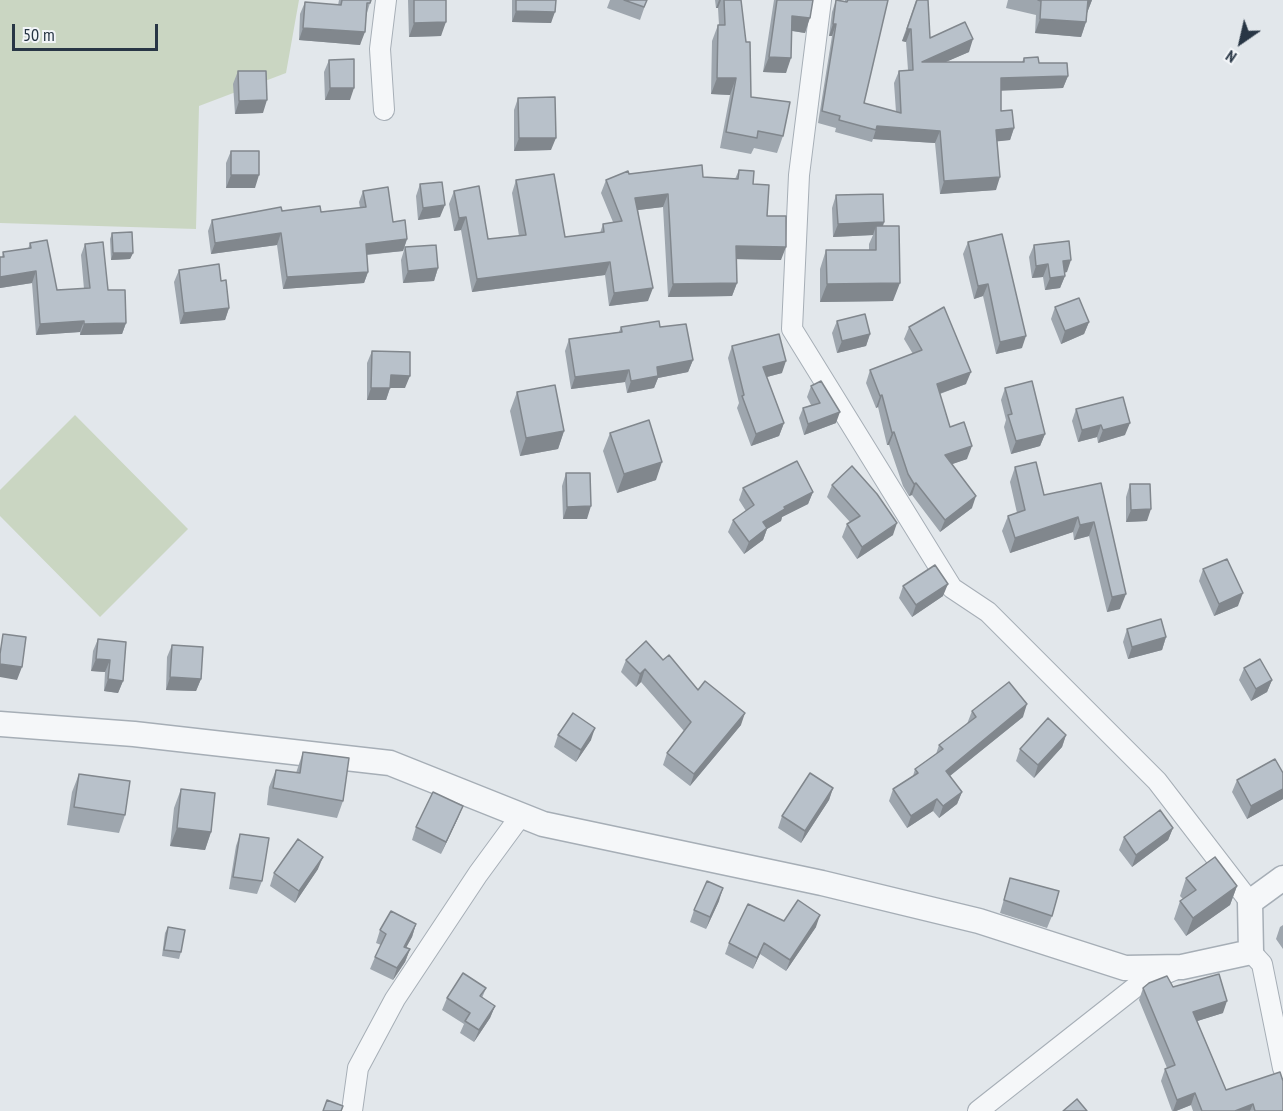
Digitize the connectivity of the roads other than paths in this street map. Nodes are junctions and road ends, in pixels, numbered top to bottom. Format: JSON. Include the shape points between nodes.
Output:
{"nodes":[{"id":1,"x":386,"y":0,"type":"edge"},
{"id":2,"x":821,"y":0,"type":"edge"},
{"id":3,"x":384,"y":110,"type":"dead end"},
{"id":4,"x":0,"y":724,"type":"edge"},
{"id":5,"x":522,"y":814,"type":"junction"},
{"id":6,"x":1283,"y":878,"type":"edge"},
{"id":7,"x":1250,"y":902,"type":"junction"},
{"id":8,"x":1251,"y":952,"type":"junction"},
{"id":9,"x":1182,"y":967,"type":"junction"},
{"id":10,"x":1283,"y":1068,"type":"edge"},
{"id":11,"x":352,"y":1111,"type":"edge"},
{"id":12,"x":978,"y":1111,"type":"edge"}],
"edges":[{"from":1,"to":3,"type":"street","via":[[380,49]]},
{"from":2,"to":7,"type":"street","via":[[799,176],[792,329],[952,588],[988,612],[1157,781]]},
{"from":4,"to":5,"type":"street","via":[[134,734],[390,763]]},
{"from":5,"to":9,"type":"street","via":[[543,824],[979,921],[1125,968]]},
{"from":5,"to":11,"type":"street","via":[[395,999],[358,1068]]},
{"from":6,"to":7,"type":"street"},
{"from":7,"to":8,"type":"street"},
{"from":8,"to":9,"type":"street"},
{"from":8,"to":10,"type":"street","via":[[1262,964]]},
{"from":9,"to":12,"type":"street","via":[[1138,985]]}]}
